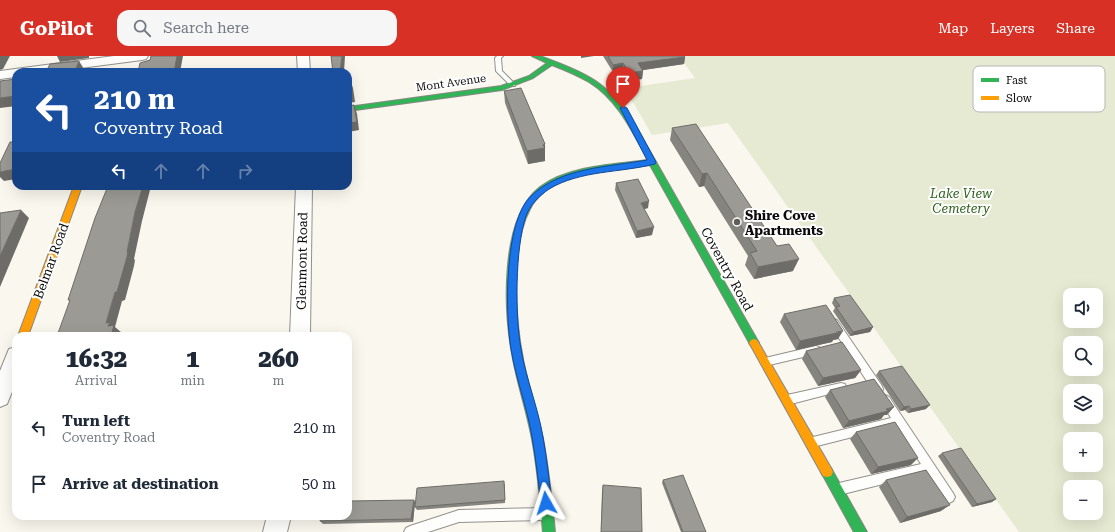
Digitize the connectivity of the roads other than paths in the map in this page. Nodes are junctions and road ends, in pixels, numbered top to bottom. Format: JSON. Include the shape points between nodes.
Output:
{"nodes":[{"id":1,"x":142,"y":56,"type":"edge"},
{"id":2,"x":304,"y":56,"type":"edge"},
{"id":3,"x":500,"y":56,"type":"edge"},
{"id":4,"x":535,"y":56,"type":"edge"},
{"id":5,"x":121,"y":57,"type":"edge"},
{"id":6,"x":551,"y":63,"type":"junction"},
{"id":7,"x":48,"y":68,"type":"edge"},
{"id":8,"x":118,"y":68,"type":"edge"},
{"id":9,"x":304,"y":68,"type":"edge"},
{"id":10,"x":12,"y":74,"type":"edge"},
{"id":11,"x":0,"y":75,"type":"edge"},
{"id":12,"x":513,"y":85,"type":"junction"},
{"id":13,"x":352,"y":108,"type":"edge"},
{"id":14,"x":652,"y":162,"type":"junction"},
{"id":15,"x":77,"y":190,"type":"edge"},
{"id":16,"x":304,"y":190,"type":"edge"},
{"id":17,"x":827,"y":312,"type":"edge"},
{"id":18,"x":24,"y":332,"type":"edge"},
{"id":19,"x":300,"y":332,"type":"edge"},
{"id":20,"x":823,"y":348,"type":"edge"},
{"id":21,"x":765,"y":362,"type":"junction"},
{"id":22,"x":12,"y":366,"type":"edge"},
{"id":23,"x":850,"y":385,"type":"edge"},
{"id":24,"x":0,"y":398,"type":"edge"},
{"id":25,"x":786,"y":400,"type":"junction"},
{"id":26,"x":899,"y":421,"type":"junction"},
{"id":27,"x":811,"y":443,"type":"junction"},
{"id":28,"x":929,"y":466,"type":"junction"},
{"id":29,"x":837,"y":490,"type":"junction"},
{"id":30,"x":949,"y":497,"type":"dead end"},
{"id":31,"x":547,"y":514,"type":"junction"},
{"id":32,"x":278,"y":520,"type":"edge"},
{"id":33,"x":276,"y":532,"type":"edge"},
{"id":34,"x":410,"y":532,"type":"edge"},
{"id":35,"x":549,"y":532,"type":"edge"},
{"id":36,"x":861,"y":532,"type":"edge"}],
"edges":[{"from":1,"to":5,"type":"street"},
{"from":2,"to":9,"type":"street"},
{"from":3,"to":12,"type":"lane","via":[[499,71]]},
{"from":4,"to":6,"type":"street","name":"Coventry Road"},
{"from":5,"to":7,"type":"street"},
{"from":5,"to":8,"type":"street"},
{"from":6,"to":12,"type":"street","name":"Mont Avenue","via":[[531,77]]},
{"from":6,"to":14,"type":"street","name":"Coventry Road","via":[[586,76],[613,96],[625,111]]},
{"from":10,"to":11,"type":"street"},
{"from":12,"to":13,"type":"street","name":"Mont Avenue"},
{"from":14,"to":21,"type":"street","name":"Coventry Road"},
{"from":14,"to":31,"type":"street","via":[[576,174],[561,180],[532,199],[522,216],[513,271],[516,348],[538,437]]},
{"from":15,"to":18,"type":"street","name":"Belmar Road"},
{"from":16,"to":19,"type":"street","name":"Glenmont Road"},
{"from":17,"to":26,"type":"lane","via":[[843,344]]},
{"from":20,"to":21,"type":"lane"},
{"from":21,"to":25,"type":"street","name":"Coventry Road"},
{"from":22,"to":24,"type":"street"},
{"from":23,"to":25,"type":"lane"},
{"from":25,"to":27,"type":"street","name":"Coventry Road"},
{"from":26,"to":27,"type":"lane"},
{"from":26,"to":28,"type":"lane"},
{"from":27,"to":29,"type":"street","name":"Coventry Road"},
{"from":28,"to":29,"type":"lane"},
{"from":28,"to":30,"type":"lane"},
{"from":29,"to":36,"type":"street","name":"Coventry Road"},
{"from":31,"to":34,"type":"lane","via":[[459,516]]},
{"from":31,"to":35,"type":"street"},
{"from":32,"to":33,"type":"street"}]}
